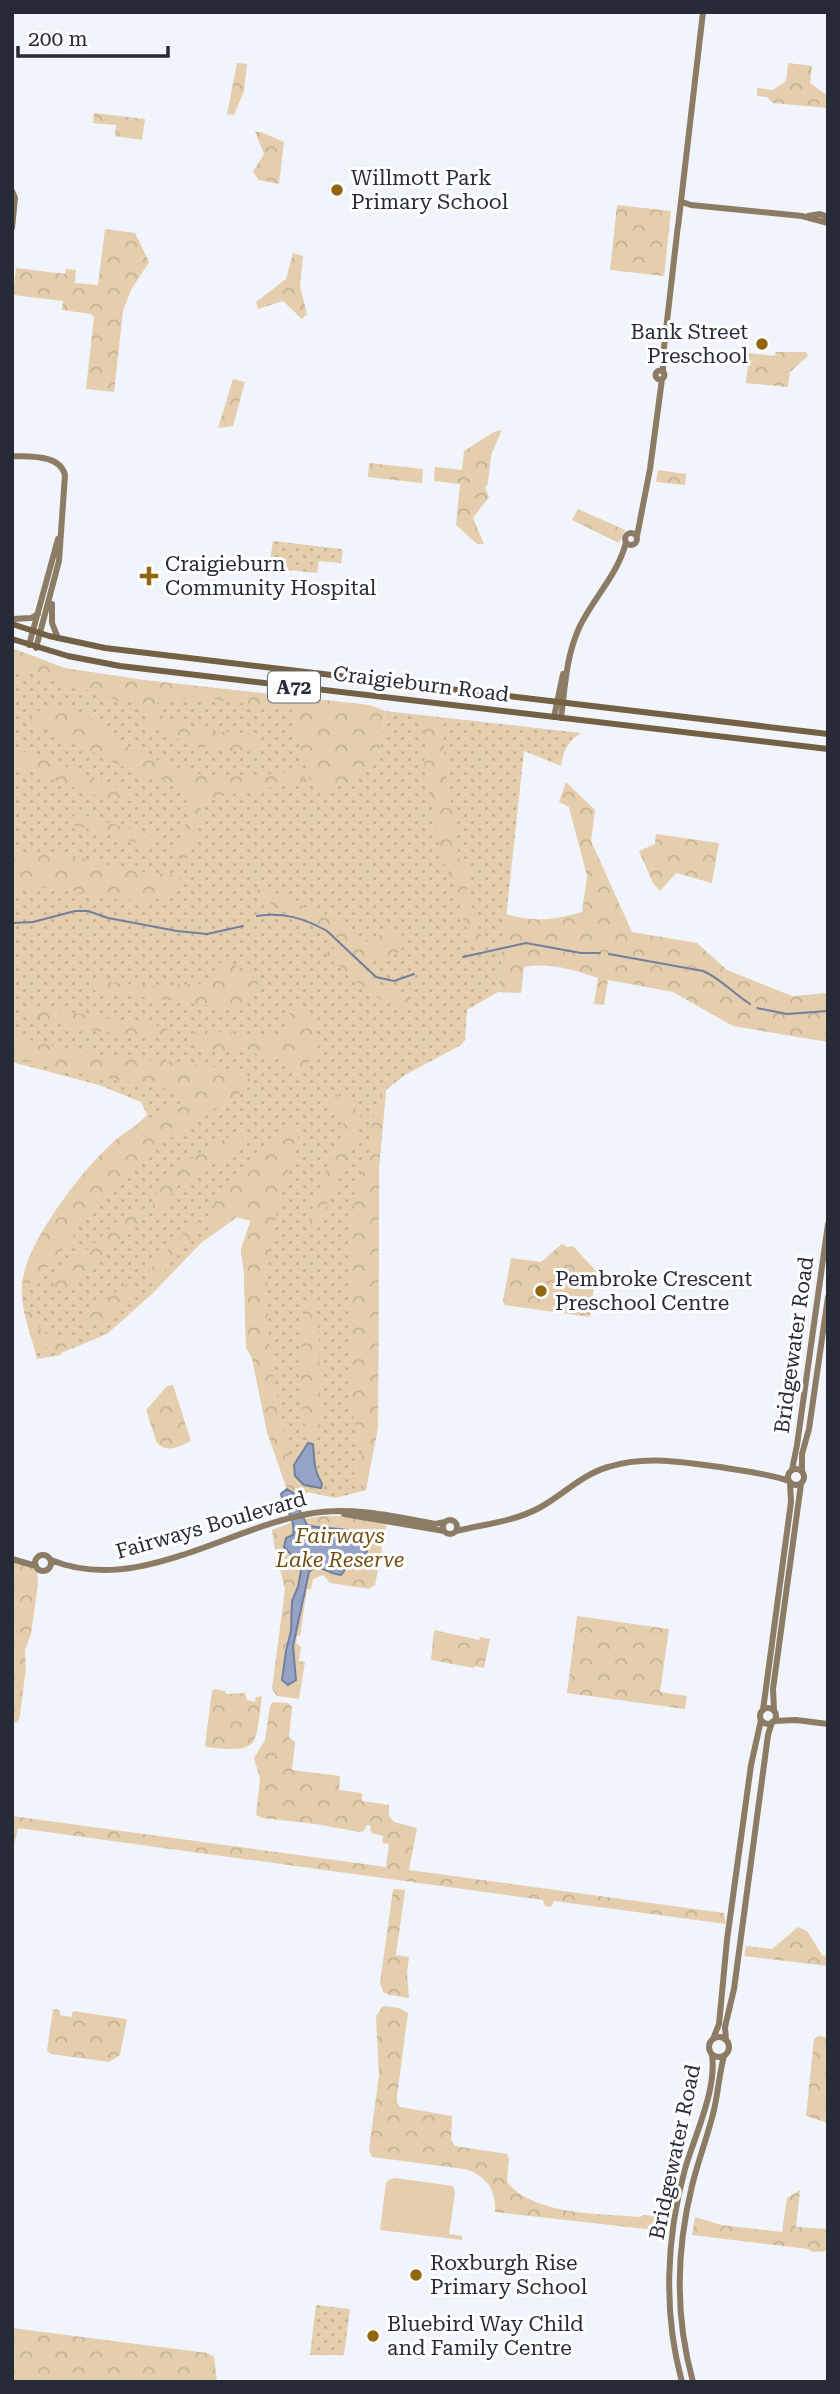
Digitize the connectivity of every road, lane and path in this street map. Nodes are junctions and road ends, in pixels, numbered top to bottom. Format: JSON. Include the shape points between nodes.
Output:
{"nodes":[{"id":1,"x":702,"y":12,"type":"edge"},
{"id":2,"x":12,"y":191,"type":"edge"},
{"id":3,"x":684,"y":202,"type":"junction"},
{"id":4,"x":13,"y":208,"type":"edge"},
{"id":5,"x":802,"y":216,"type":"junction"},
{"id":6,"x":828,"y":217,"type":"edge"},
{"id":7,"x":828,"y":223,"type":"edge"},
{"id":8,"x":12,"y":228,"type":"edge"},
{"id":9,"x":13,"y":455,"type":"edge"},
{"id":10,"x":639,"y":516,"type":"junction"},
{"id":11,"x":61,"y":526,"type":"junction"},
{"id":12,"x":628,"y":533,"type":"junction"},
{"id":13,"x":637,"y":536,"type":"junction"},
{"id":14,"x":630,"y":544,"type":"junction"},
{"id":15,"x":59,"y":561,"type":"junction"},
{"id":16,"x":38,"y":614,"type":"junction"},
{"id":17,"x":12,"y":622,"type":"edge"},
{"id":18,"x":36,"y":633,"type":"junction"},
{"id":19,"x":58,"y":638,"type":"junction"},
{"id":20,"x":12,"y":639,"type":"edge"},
{"id":21,"x":32,"y":646,"type":"junction"},
{"id":22,"x":560,"y":702,"type":"junction"},
{"id":23,"x":558,"y":718,"type":"junction"},
{"id":24,"x":828,"y":734,"type":"edge"},
{"id":25,"x":828,"y":749,"type":"edge"},
{"id":26,"x":828,"y":1224,"type":"edge"},
{"id":27,"x":825,"y":1272,"type":"edge"},
{"id":28,"x":828,"y":1297,"type":"edge"},
{"id":29,"x":791,"y":1471,"type":"junction"},
{"id":30,"x":802,"y":1471,"type":"junction"},
{"id":31,"x":769,"y":1474,"type":"junction"},
{"id":32,"x":789,"y":1482,"type":"junction"},
{"id":33,"x":801,"y":1484,"type":"junction"},
{"id":34,"x":325,"y":1512,"type":"junction"},
{"id":35,"x":445,"y":1522,"type":"junction"},
{"id":36,"x":456,"y":1522,"type":"junction"},
{"id":37,"x":481,"y":1525,"type":"junction"},
{"id":38,"x":444,"y":1531,"type":"junction"},
{"id":39,"x":456,"y":1531,"type":"junction"},
{"id":40,"x":15,"y":1559,"type":"edge"},
{"id":41,"x":36,"y":1562,"type":"junction"},
{"id":42,"x":50,"y":1564,"type":"junction"},
{"id":43,"x":763,"y":1710,"type":"junction"},
{"id":44,"x":775,"y":1712,"type":"junction"},
{"id":45,"x":761,"y":1720,"type":"junction"},
{"id":46,"x":796,"y":1720,"type":"junction"},
{"id":47,"x":773,"y":1722,"type":"junction"},
{"id":48,"x":828,"y":1724,"type":"edge"},
{"id":49,"x":713,"y":2039,"type":"junction"},
{"id":50,"x":726,"y":2040,"type":"junction"},
{"id":51,"x":712,"y":2055,"type":"junction"},
{"id":52,"x":724,"y":2056,"type":"junction"},
{"id":53,"x":708,"y":2091,"type":"junction"},
{"id":54,"x":718,"y":2093,"type":"junction"},
{"id":55,"x":684,"y":2345,"type":"junction"},
{"id":56,"x":674,"y":2347,"type":"junction"},
{"id":57,"x":682,"y":2382,"type":"edge"},
{"id":58,"x":693,"y":2382,"type":"edge"}],
"edges":[{"from":1,"to":3,"type":"street"},
{"from":2,"to":4,"type":"street"},
{"from":3,"to":5,"type":"street"},
{"from":3,"to":10,"type":"street","via":[[678,212],[650,469]]},
{"from":4,"to":8,"type":"street"},
{"from":5,"to":6,"type":"street"},
{"from":5,"to":7,"type":"street"},
{"from":9,"to":11,"type":"street","via":[[53,460],[63,467]]},
{"from":10,"to":12,"type":"street"},
{"from":10,"to":13,"type":"street"},
{"from":11,"to":15,"type":"street"},
{"from":11,"to":16,"type":"street"},
{"from":12,"to":13,"type":"street"},
{"from":12,"to":14,"type":"street","via":[[625,539]]},
{"from":13,"to":14,"type":"street","via":[[637,542]]},
{"from":14,"to":22,"type":"street","via":[[583,621]]},
{"from":15,"to":18,"type":"street"},
{"from":15,"to":19,"type":"street","via":[[51,609]]},
{"from":16,"to":17,"type":"street"},
{"from":16,"to":18,"type":"street"},
{"from":17,"to":18,"type":"main road","name":"Craigieburn Road","number":"A72"},
{"from":18,"to":19,"type":"main road","name":"Craigieburn Road","number":"A72"},
{"from":18,"to":21,"type":"street"},
{"from":19,"to":22,"type":"main road","name":"Craigieburn Road","number":"A72","via":[[115,650]]},
{"from":20,"to":21,"type":"main road","name":"Craigieburn Road","number":"A72"},
{"from":21,"to":23,"type":"main road","name":"Craigieburn Road","number":"A72","via":[[120,666]]},
{"from":22,"to":23,"type":"street"},
{"from":22,"to":24,"type":"main road","name":"Craigieburn Road","number":"A72"},
{"from":23,"to":25,"type":"main road","name":"Craigieburn Road","number":"A72"},
{"from":26,"to":27,"type":"street","name":"Bridgewater Road"},
{"from":27,"to":29,"type":"street","name":"Bridgewater Road"},
{"from":28,"to":30,"type":"street","name":"Bridgewater Road"},
{"from":29,"to":30,"type":"street"},
{"from":29,"to":31,"type":"street"},
{"from":29,"to":32,"type":"street"},
{"from":30,"to":33,"type":"street","via":[[805,1478]]},
{"from":31,"to":32,"type":"street"},
{"from":31,"to":37,"type":"street","via":[[665,1460],[627,1462],[584,1477],[533,1511]]},
{"from":32,"to":33,"type":"street"},
{"from":32,"to":43,"type":"street","via":[[792,1502]]},
{"from":33,"to":44,"type":"street","via":[[773,1689]]},
{"from":34,"to":35,"type":"street","name":"Fairways Boulevard"},
{"from":34,"to":38,"type":"street","name":"Fairways Boulevard"},
{"from":34,"to":42,"type":"street","name":"Fairways Boulevard","via":[[135,1568],[105,1571]]},
{"from":35,"to":36,"type":"street"},
{"from":35,"to":38,"type":"street"},
{"from":36,"to":37,"type":"street"},
{"from":36,"to":39,"type":"street"},
{"from":37,"to":39,"type":"street"},
{"from":38,"to":39,"type":"street"},
{"from":40,"to":41,"type":"street"},
{"from":41,"to":42,"type":"street","via":[[44,1571]]},
{"from":41,"to":42,"type":"street","via":[[43,1555]]},
{"from":43,"to":44,"type":"street"},
{"from":43,"to":45,"type":"street"},
{"from":44,"to":46,"type":"street"},
{"from":44,"to":47,"type":"street"},
{"from":45,"to":47,"type":"street"},
{"from":45,"to":49,"type":"street","name":"Bridgewater Road","via":[[752,1756],[719,2024]]},
{"from":46,"to":47,"type":"street"},
{"from":46,"to":48,"type":"street"},
{"from":47,"to":50,"type":"street"},
{"from":49,"to":50,"type":"street"},
{"from":49,"to":51,"type":"street"},
{"from":50,"to":52,"type":"street","via":[[729,2048]]},
{"from":51,"to":52,"type":"street"},
{"from":51,"to":53,"type":"street","name":"Bridgewater Road"},
{"from":52,"to":54,"type":"street","name":"Bridgewater Road"},
{"from":53,"to":54,"type":"street"},
{"from":53,"to":56,"type":"street","name":"Bridgewater Road","via":[[673,2228],[669,2288]]},
{"from":54,"to":55,"type":"street","name":"Bridgewater Road","via":[[685,2219],[679,2291]]},
{"from":55,"to":56,"type":"street"},
{"from":55,"to":58,"type":"street","name":"Bridgewater Road"},
{"from":56,"to":57,"type":"street","name":"Bridgewater Road"}]}
